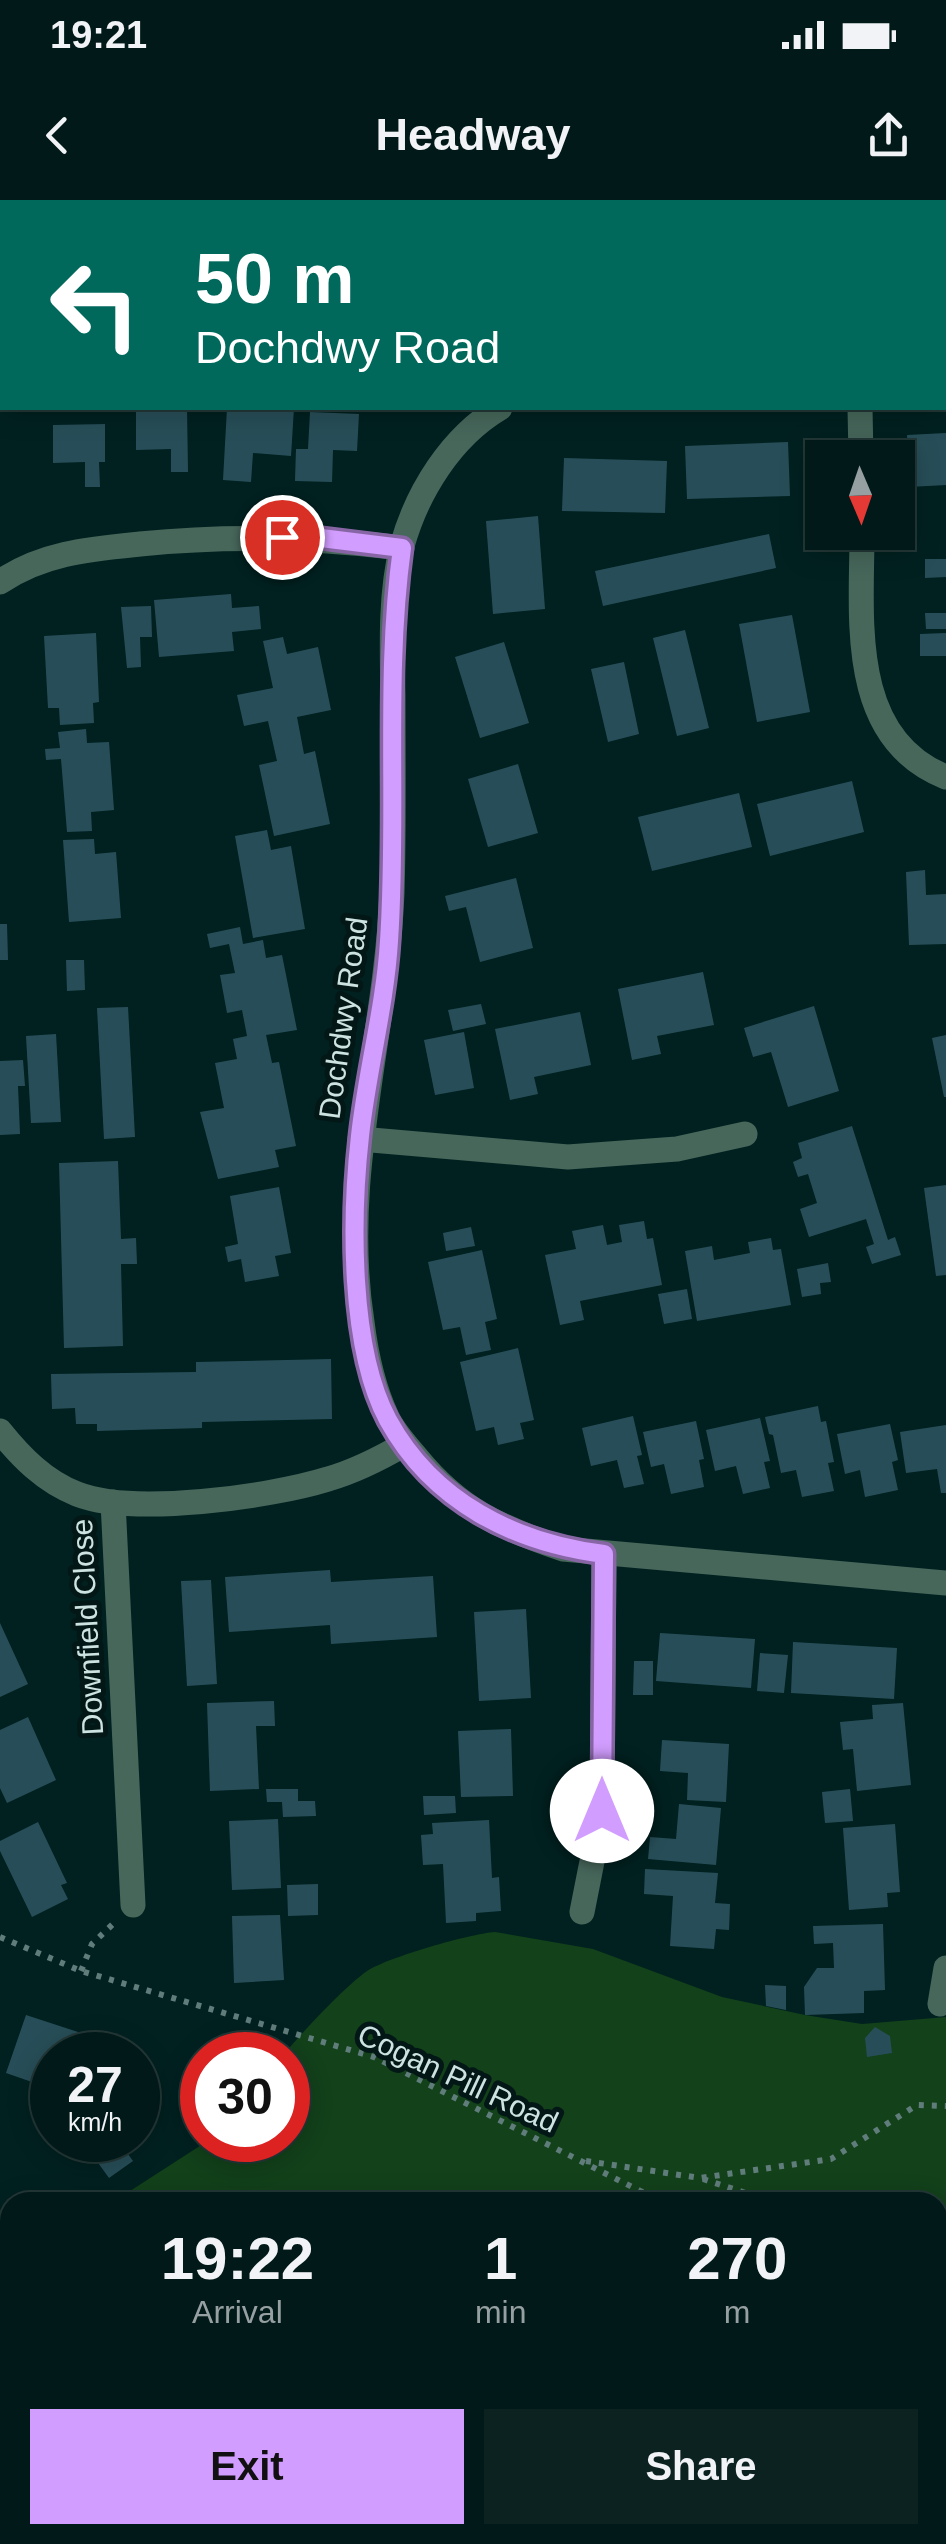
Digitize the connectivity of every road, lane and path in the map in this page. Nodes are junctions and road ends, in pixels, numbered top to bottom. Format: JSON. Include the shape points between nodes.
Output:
{"nodes":[{"id":1,"x":497,"y":410,"type":"edge"},
{"id":2,"x":860,"y":410,"type":"edge"},
{"id":3,"x":861,"y":440,"type":"edge"},
{"id":4,"x":402,"y":548,"type":"junction"},
{"id":5,"x":862,"y":550,"type":"edge"},
{"id":6,"x":0,"y":582,"type":"edge"},
{"id":7,"x":946,"y":777,"type":"edge"},
{"id":8,"x":745,"y":1134,"type":"dead end"},
{"id":9,"x":360,"y":1139,"type":"junction"},
{"id":10,"x":0,"y":1431,"type":"edge"},
{"id":11,"x":405,"y":1444,"type":"junction"},
{"id":12,"x":113,"y":1502,"type":"junction"},
{"id":13,"x":604,"y":1554,"type":"junction"},
{"id":14,"x":946,"y":1583,"type":"edge"},
{"id":15,"x":133,"y":1905,"type":"dead end"},
{"id":16,"x":582,"y":1912,"type":"dead end"},
{"id":17,"x":0,"y":1937,"type":"edge"},
{"id":18,"x":92,"y":1944,"type":"dead end"},
{"id":19,"x":946,"y":1968,"type":"edge"},
{"id":20,"x":82,"y":1971,"type":"junction"},
{"id":21,"x":940,"y":2004,"type":"dead end"},
{"id":22,"x":946,"y":2106,"type":"edge"},
{"id":23,"x":578,"y":2160,"type":"junction"},
{"id":24,"x":700,"y":2178,"type":"junction"},
{"id":25,"x":642,"y":2192,"type":"edge"},
{"id":26,"x":742,"y":2192,"type":"edge"}],
"edges":[{"from":1,"to":4,"type":"street","name":"Dochdwy Road","via":[[440,466],[418,499]]},
{"from":2,"to":3,"type":"street"},
{"from":4,"to":6,"type":"street","via":[[244,536],[163,542],[46,558]]},
{"from":4,"to":9,"type":"street","name":"Dochdwy Road","via":[[394,605],[389,947]]},
{"from":5,"to":7,"type":"street","via":[[864,656],[872,698],[909,752]]},
{"from":8,"to":9,"type":"street","via":[[678,1150],[568,1157]]},
{"from":9,"to":11,"type":"street","name":"Dochdwy Road","via":[[356,1253],[364,1338],[375,1386]]},
{"from":10,"to":12,"type":"street","via":[[50,1480]]},
{"from":11,"to":12,"type":"street","via":[[326,1480],[196,1500]]},
{"from":11,"to":13,"type":"street","name":"Dochdwy Road","via":[[442,1488],[476,1514],[563,1549]]},
{"from":12,"to":15,"type":"street","name":"Downfield Close"},
{"from":13,"to":14,"type":"street","name":"Dochdwy Road"},
{"from":13,"to":16,"type":"street","via":[[602,1811]]},
{"from":17,"to":20,"type":"path","name":"Cogan Pill Road"},
{"from":18,"to":20,"type":"path"},
{"from":19,"to":21,"type":"street"},
{"from":20,"to":23,"type":"path","name":"Cogan Pill Road","via":[[374,2057]]},
{"from":22,"to":24,"type":"path","via":[[916,2105],[831,2160]]},
{"from":23,"to":24,"type":"path"},
{"from":23,"to":25,"type":"path","name":"Cogan Pill Road"},
{"from":24,"to":26,"type":"path"}]}
